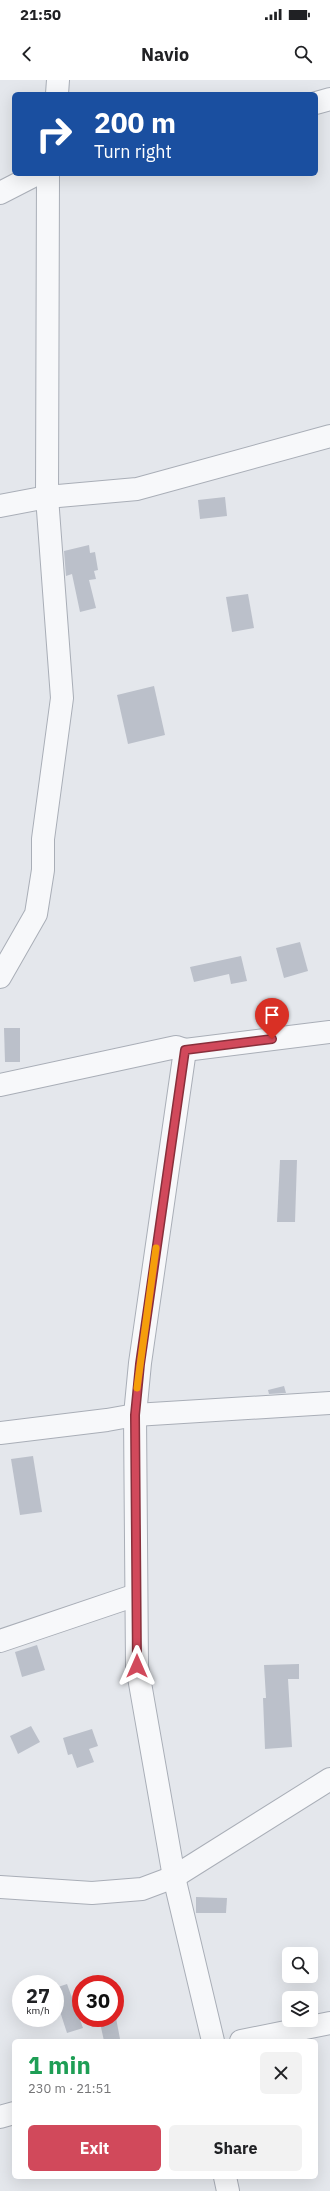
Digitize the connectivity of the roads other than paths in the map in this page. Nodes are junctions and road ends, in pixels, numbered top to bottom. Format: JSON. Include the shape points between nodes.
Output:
{"nodes":[{"id":1,"x":58,"y":80,"type":"edge"},
{"id":2,"x":57,"y":92,"type":"edge"},
{"id":3,"x":330,"y":99,"type":"edge"},
{"id":4,"x":318,"y":102,"type":"edge"},
{"id":5,"x":33,"y":176,"type":"edge"},
{"id":6,"x":48,"y":176,"type":"edge"},
{"id":7,"x":0,"y":192,"type":"edge"},
{"id":8,"x":330,"y":436,"type":"edge"},
{"id":9,"x":47,"y":498,"type":"junction"},
{"id":10,"x":0,"y":506,"type":"edge"},
{"id":11,"x":0,"y":977,"type":"edge"},
{"id":12,"x":330,"y":1032,"type":"edge"},
{"id":13,"x":185,"y":1050,"type":"junction"},
{"id":14,"x":0,"y":1085,"type":"edge"},
{"id":15,"x":330,"y":1403,"type":"edge"},
{"id":16,"x":135,"y":1415,"type":"junction"},
{"id":17,"x":0,"y":1433,"type":"edge"},
{"id":18,"x":136,"y":1595,"type":"junction"},
{"id":19,"x":0,"y":1641,"type":"edge"},
{"id":20,"x":330,"y":1779,"type":"edge"},
{"id":21,"x":174,"y":1877,"type":"junction"},
{"id":22,"x":0,"y":1887,"type":"edge"},
{"id":23,"x":330,"y":2018,"type":"edge"},
{"id":24,"x":330,"y":2023,"type":"edge"},
{"id":25,"x":213,"y":2039,"type":"edge"},
{"id":26,"x":251,"y":2039,"type":"edge"},
{"id":27,"x":12,"y":2114,"type":"edge"},
{"id":28,"x":0,"y":2117,"type":"edge"},
{"id":29,"x":225,"y":2179,"type":"edge"},
{"id":30,"x":228,"y":2191,"type":"edge"}],
"edges":[{"from":1,"to":2,"type":"street"},
{"from":3,"to":4,"type":"street"},
{"from":5,"to":7,"type":"street"},
{"from":6,"to":9,"type":"street"},
{"from":8,"to":9,"type":"street","via":[[137,489]]},
{"from":9,"to":10,"type":"street"},
{"from":9,"to":11,"type":"street","via":[[62,698],[43,839],[43,870],[36,914]]},
{"from":12,"to":13,"type":"street"},
{"from":13,"to":14,"type":"street","via":[[176,1047]]},
{"from":13,"to":16,"type":"street"},
{"from":15,"to":16,"type":"street"},
{"from":16,"to":17,"type":"street"},
{"from":16,"to":18,"type":"street"},
{"from":18,"to":19,"type":"street"},
{"from":18,"to":21,"type":"street","via":[[137,1666]]},
{"from":20,"to":21,"type":"street"},
{"from":21,"to":22,"type":"street","via":[[142,1889],[117,1892],[92,1893]]},
{"from":21,"to":25,"type":"street"},
{"from":23,"to":24,"type":"street"},
{"from":24,"to":26,"type":"street"},
{"from":27,"to":28,"type":"street"},
{"from":29,"to":30,"type":"street"}]}
